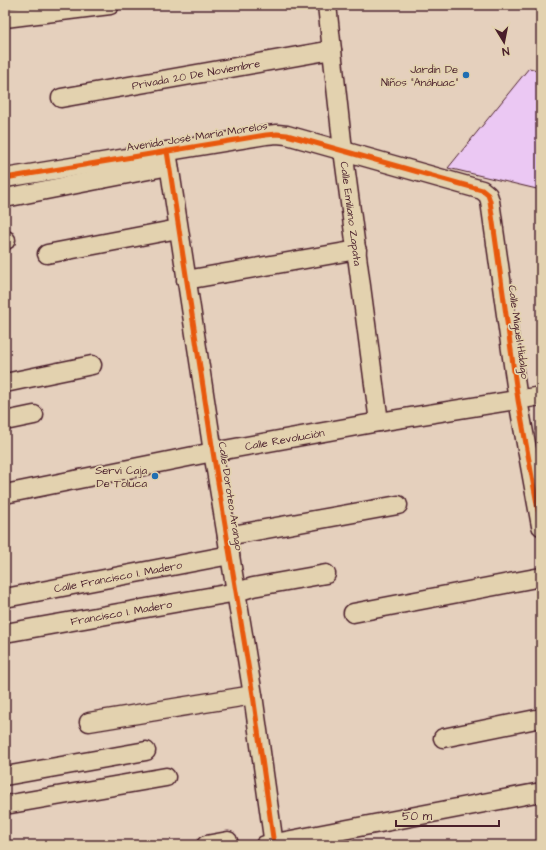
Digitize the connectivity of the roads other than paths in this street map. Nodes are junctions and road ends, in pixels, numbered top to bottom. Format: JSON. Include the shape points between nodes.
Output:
{"nodes":[{"id":1,"x":110,"y":5,"type":"edge"},
{"id":2,"x":327,"y":5,"type":"edge"},
{"id":3,"x":5,"y":18,"type":"edge"},
{"id":4,"x":332,"y":50,"type":"junction"},
{"id":5,"x":61,"y":98,"type":"dead end"},
{"id":6,"x":343,"y":150,"type":"junction"},
{"id":7,"x":168,"y":159,"type":"junction"},
{"id":8,"x":5,"y":178,"type":"edge"},
{"id":9,"x":482,"y":190,"type":"joint"},
{"id":10,"x":5,"y":198,"type":"edge"},
{"id":11,"x":178,"y":229,"type":"junction"},
{"id":12,"x":357,"y":250,"type":"junction"},
{"id":13,"x":47,"y":254,"type":"dead end"},
{"id":14,"x":186,"y":280,"type":"junction"},
{"id":15,"x":92,"y":365,"type":"dead end"},
{"id":16,"x":5,"y":383,"type":"edge"},
{"id":17,"x":541,"y":396,"type":"edge"},
{"id":18,"x":518,"y":400,"type":"junction"},
{"id":19,"x":34,"y":415,"type":"dead end"},
{"id":20,"x":5,"y":421,"type":"edge"},
{"id":21,"x":379,"y":422,"type":"junction"},
{"id":22,"x":213,"y":452,"type":"junction"},
{"id":23,"x":5,"y":494,"type":"edge"},
{"id":24,"x":398,"y":505,"type":"dead end"},
{"id":25,"x":541,"y":526,"type":"edge"},
{"id":26,"x":227,"y":536,"type":"junction"},
{"id":27,"x":230,"y":555,"type":"junction"},
{"id":28,"x":326,"y":574,"type":"dead end"},
{"id":29,"x":541,"y":577,"type":"edge"},
{"id":30,"x":237,"y":592,"type":"junction"},
{"id":31,"x":5,"y":598,"type":"edge"},
{"id":32,"x":353,"y":613,"type":"dead end"},
{"id":33,"x":5,"y":634,"type":"edge"},
{"id":34,"x":253,"y":694,"type":"junction"},
{"id":35,"x":541,"y":718,"type":"edge"},
{"id":36,"x":89,"y":722,"type":"dead end"},
{"id":37,"x":443,"y":738,"type":"dead end"},
{"id":38,"x":146,"y":751,"type":"dead end"},
{"id":39,"x":5,"y":776,"type":"edge"},
{"id":40,"x":166,"y":777,"type":"dead end"},
{"id":41,"x":541,"y":792,"type":"edge"},
{"id":42,"x":5,"y":805,"type":"edge"},
{"id":43,"x":228,"y":841,"type":"dead end"},
{"id":44,"x":271,"y":844,"type":"edge"},
{"id":45,"x":206,"y":845,"type":"edge"}],
"edges":[{"from":1,"to":3,"type":"street"},
{"from":2,"to":4,"type":"street","name":"Calle Emiliano Zapata"},
{"from":4,"to":5,"type":"street","name":"Privada 20 De Noviembre"},
{"from":4,"to":6,"type":"street","name":"Calle Emiliano Zapata"},
{"from":6,"to":7,"type":"street","name":"Avenida José María Morelos","via":[[277,134]]},
{"from":6,"to":9,"type":"street","name":"Avenida José María Morelos"},
{"from":6,"to":12,"type":"street","name":"Calle Emiliano Zapata"},
{"from":7,"to":8,"type":"street","name":"Avenida José María Morelos"},
{"from":7,"to":10,"type":"street"},
{"from":7,"to":11,"type":"street","name":"Calle Doroteo Arango"},
{"from":9,"to":18,"type":"street","name":"Calle Miguel Hidalgo","via":[[488,194],[490,202]]},
{"from":11,"to":13,"type":"street"},
{"from":11,"to":14,"type":"street","name":"Calle Doroteo Arango"},
{"from":12,"to":14,"type":"street"},
{"from":12,"to":21,"type":"street","name":"Calle Emiliano Zapata"},
{"from":14,"to":22,"type":"street","name":"Calle Doroteo Arango"},
{"from":15,"to":16,"type":"street"},
{"from":17,"to":18,"type":"street","name":"Calle Revolución"},
{"from":18,"to":21,"type":"street","name":"Calle Revolución"},
{"from":18,"to":25,"type":"street","name":"Calle Miguel Hidalgo"},
{"from":19,"to":20,"type":"street"},
{"from":21,"to":22,"type":"street","name":"Calle Revolución"},
{"from":22,"to":23,"type":"street","name":"Calle Revolución"},
{"from":22,"to":26,"type":"street","name":"Calle Doroteo Arango"},
{"from":24,"to":26,"type":"street"},
{"from":26,"to":27,"type":"street","name":"Calle Doroteo Arango"},
{"from":27,"to":30,"type":"street","name":"Calle Doroteo Arango"},
{"from":27,"to":31,"type":"street","name":"Calle Francisco I. Madero"},
{"from":28,"to":30,"type":"street","name":"Francisco I. Madero"},
{"from":29,"to":32,"type":"street"},
{"from":30,"to":33,"type":"street","name":"Francisco I. Madero"},
{"from":30,"to":34,"type":"street","name":"Calle Doroteo Arango"},
{"from":34,"to":36,"type":"street"},
{"from":34,"to":44,"type":"street","name":"Calle Doroteo Arango"},
{"from":35,"to":37,"type":"street"},
{"from":38,"to":39,"type":"street"},
{"from":40,"to":42,"type":"street"},
{"from":41,"to":44,"type":"street"},
{"from":43,"to":45,"type":"street"}]}
